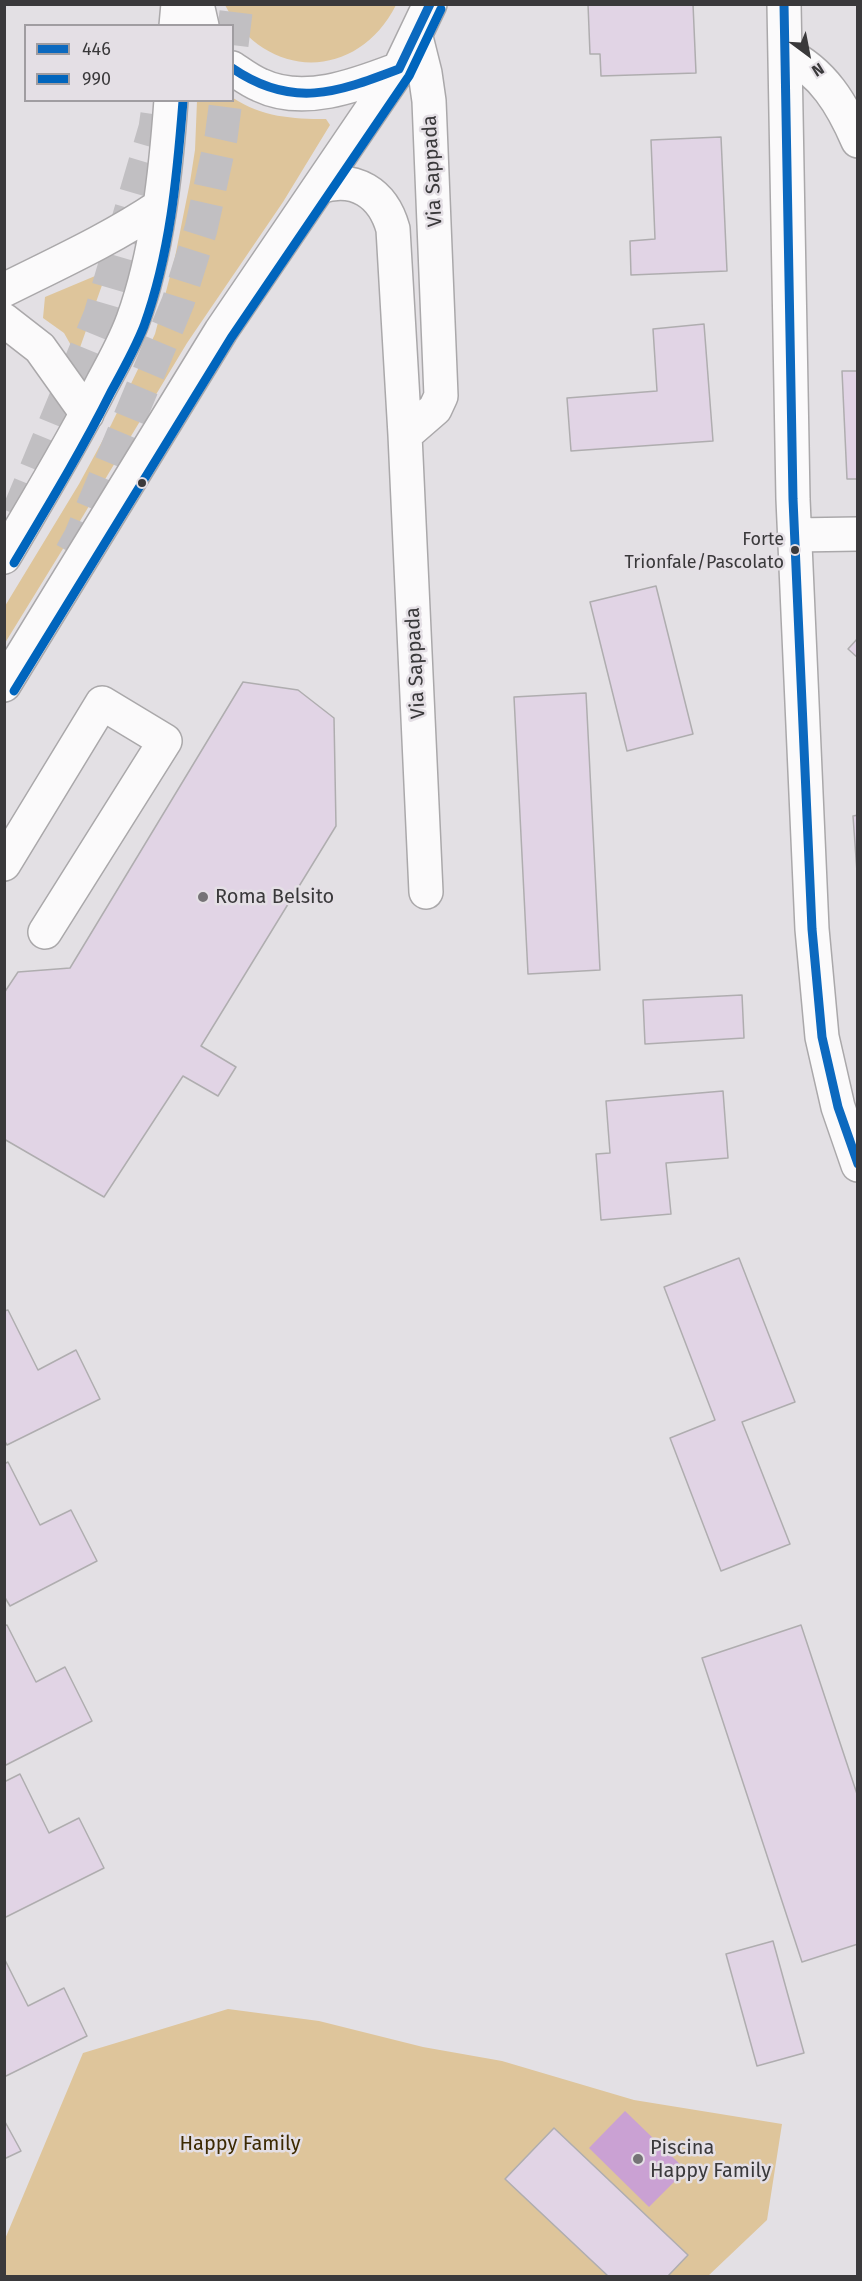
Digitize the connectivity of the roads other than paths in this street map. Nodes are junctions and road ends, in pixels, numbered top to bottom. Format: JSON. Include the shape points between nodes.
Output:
{"nodes":[{"id":1,"x":178,"y":4,"type":"edge"},
{"id":2,"x":197,"y":4,"type":"edge"},
{"id":3,"x":430,"y":4,"type":"edge"},
{"id":4,"x":784,"y":4,"type":"edge"},
{"id":5,"x":176,"y":24,"type":"edge"},
{"id":6,"x":202,"y":24,"type":"edge"},
{"id":7,"x":416,"y":37,"type":"junction"},
{"id":8,"x":786,"y":54,"type":"junction"},
{"id":9,"x":234,"y":69,"type":"edge"},
{"id":10,"x":399,"y":69,"type":"junction"},
{"id":11,"x":171,"y":102,"type":"edge"},
{"id":12,"x":858,"y":141,"type":"edge"},
{"id":13,"x":319,"y":187,"type":"junction"},
{"id":14,"x":160,"y":206,"type":"junction"},
{"id":15,"x":4,"y":290,"type":"edge"},
{"id":16,"x":4,"y":320,"type":"edge"},
{"id":17,"x":87,"y":414,"type":"junction"},
{"id":18,"x":405,"y":435,"type":"junction"},
{"id":19,"x":858,"y":534,"type":"edge"},
{"id":20,"x":795,"y":535,"type":"junction"},
{"id":21,"x":4,"y":557,"type":"edge"},
{"id":22,"x":4,"y":685,"type":"edge"},
{"id":23,"x":4,"y":864,"type":"edge"},
{"id":24,"x":426,"y":892,"type":"dead end"},
{"id":25,"x":45,"y":932,"type":"dead end"},
{"id":26,"x":858,"y":1165,"type":"edge"}],
"edges":[{"from":1,"to":5,"type":"street"},
{"from":2,"to":6,"type":"street"},
{"from":3,"to":7,"type":"street"},
{"from":4,"to":8,"type":"street"},
{"from":7,"to":10,"type":"street"},
{"from":7,"to":18,"type":"street","name":"Via Sappada","via":[[429,101],[441,396],[435,409]]},
{"from":8,"to":12,"type":"street","via":[[824,82]]},
{"from":8,"to":20,"type":"street"},
{"from":9,"to":10,"type":"street","via":[[261,86],[292,93],[355,86]]},
{"from":10,"to":13,"type":"street"},
{"from":11,"to":14,"type":"street"},
{"from":13,"to":18,"type":"street","name":"Via Sappada","via":[[343,182],[362,188],[381,204],[390,219],[397,275]]},
{"from":13,"to":22,"type":"street","via":[[221,331]]},
{"from":14,"to":15,"type":"street","via":[[82,253]]},
{"from":14,"to":17,"type":"street","via":[[132,321]]},
{"from":16,"to":17,"type":"street","via":[[40,348]]},
{"from":17,"to":21,"type":"street"},
{"from":18,"to":24,"type":"street","name":"Via Sappada"},
{"from":19,"to":20,"type":"street"},
{"from":20,"to":26,"type":"street","via":[[804,772],[822,1037],[838,1107]]},
{"from":23,"to":25,"type":"street","via":[[102,703],[165,741]]}]}
